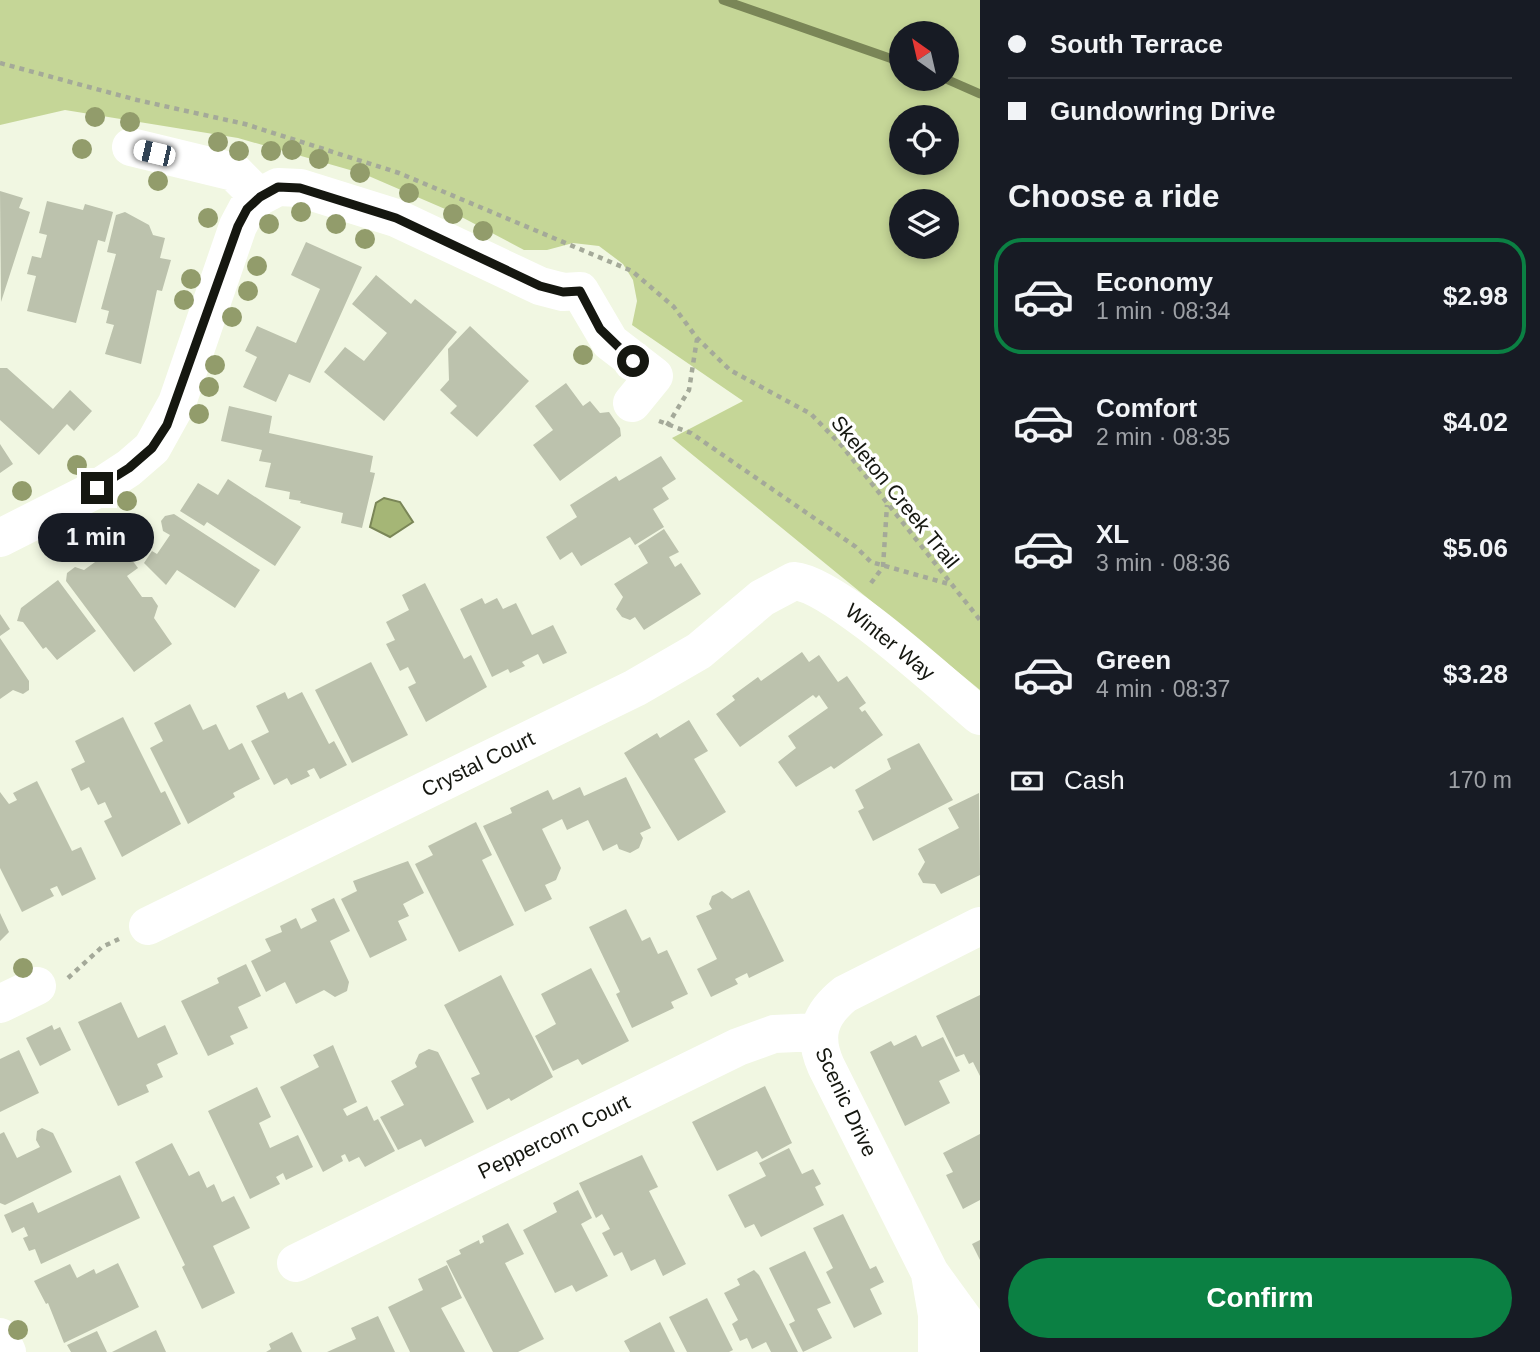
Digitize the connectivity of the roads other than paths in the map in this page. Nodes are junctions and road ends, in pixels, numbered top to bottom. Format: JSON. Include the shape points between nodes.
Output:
{"nodes":[{"id":1,"x":131,"y":148,"type":"dead end"},
{"id":2,"x":260,"y":197,"type":"junction"},
{"id":3,"x":632,"y":403,"type":"road end"},
{"id":4,"x":0,"y":538,"type":"edge"},
{"id":5,"x":794,"y":581,"type":"joint"},
{"id":6,"x":980,"y":716,"type":"edge"},
{"id":7,"x":148,"y":926,"type":"road end"},
{"id":8,"x":980,"y":926,"type":"edge"},
{"id":9,"x":51,"y":983,"type":"road end"},
{"id":10,"x":0,"y":1004,"type":"edge"},
{"id":11,"x":818,"y":1032,"type":"junction"},
{"id":12,"x":296,"y":1263,"type":"dead end"},
{"id":13,"x":930,"y":1273,"type":"junction"},
{"id":14,"x":0,"y":1337,"type":"edge"},
{"id":15,"x":7,"y":1352,"type":"edge"},
{"id":16,"x":937,"y":1352,"type":"edge"},
{"id":17,"x":969,"y":1352,"type":"edge"}],
"edges":[{"from":1,"to":2,"type":"street","via":[[234,172]]},
{"from":2,"to":3,"type":"street","via":[[278,187],[300,188],[396,218],[540,286],[580,291],[610,342],[654,376]]},
{"from":2,"to":4,"type":"street","via":[[238,226],[177,403],[152,448],[97,488]]},
{"from":5,"to":6,"type":"street","name":"Winter Way","via":[[818,587],[850,609]]},
{"from":5,"to":7,"type":"street","name":"Crystal Court","via":[[762,598],[699,650],[635,688]]},
{"from":8,"to":11,"type":"street","name":"Scenic Drive","via":[[845,994],[827,1011]]},
{"from":9,"to":10,"type":"street"},
{"from":11,"to":12,"type":"street","name":"Peppercorn Court","via":[[774,1034],[738,1047]]},
{"from":11,"to":13,"type":"street","name":"Scenic Drive","via":[[826,1066]]},
{"from":13,"to":16,"type":"street","name":"Scenic Drive"},
{"from":13,"to":17,"type":"street","name":"Scenic Drive","via":[[964,1321]]},
{"from":14,"to":15,"type":"street"}]}
